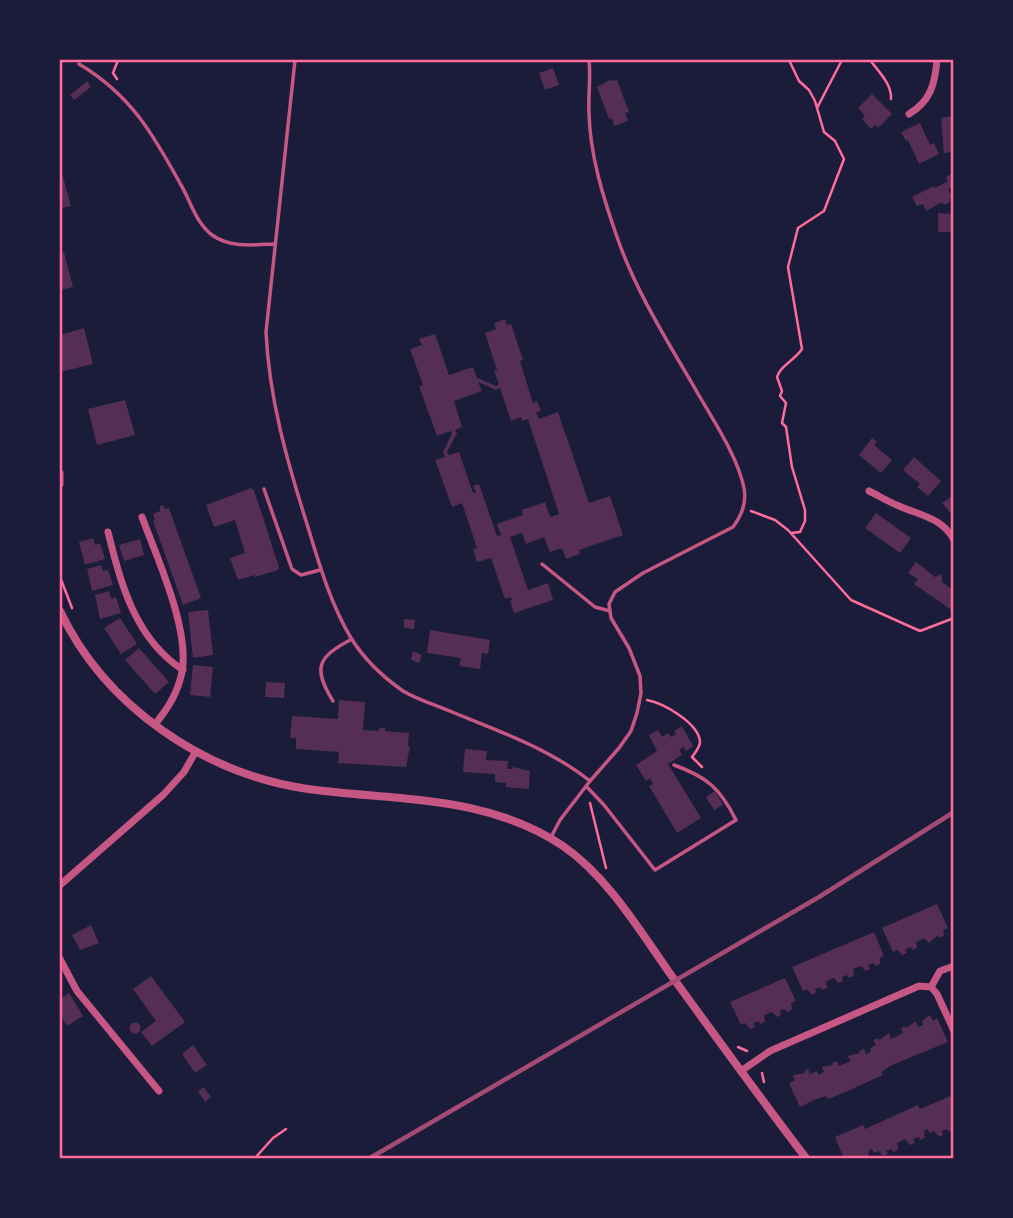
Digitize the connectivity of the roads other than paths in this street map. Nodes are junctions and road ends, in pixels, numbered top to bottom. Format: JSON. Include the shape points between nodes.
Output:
{"nodes":[{"id":1,"x":295,"y":60,"type":"edge"},
{"id":2,"x":589,"y":60,"type":"edge"},
{"id":3,"x":937,"y":60,"type":"edge"},
{"id":4,"x":79,"y":64,"type":"dead end"},
{"id":5,"x":909,"y":114,"type":"dead end"},
{"id":6,"x":274,"y":244,"type":"junction"},
{"id":7,"x":60,"y":473,"type":"edge"},
{"id":8,"x":60,"y":484,"type":"edge"},
{"id":9,"x":264,"y":489,"type":"dead end"},
{"id":10,"x":869,"y":491,"type":"dead end"},
{"id":11,"x":142,"y":517,"type":"dead end"},
{"id":12,"x":108,"y":532,"type":"dead end"},
{"id":13,"x":954,"y":540,"type":"edge"},
{"id":14,"x":542,"y":564,"type":"dead end"},
{"id":15,"x":321,"y":570,"type":"junction"},
{"id":16,"x":60,"y":611,"type":"edge"},
{"id":17,"x":610,"y":611,"type":"junction"},
{"id":18,"x":352,"y":639,"type":"junction"},
{"id":19,"x":183,"y":670,"type":"junction"},
{"id":20,"x":333,"y":701,"type":"dead end"},
{"id":21,"x":155,"y":724,"type":"junction"},
{"id":22,"x":196,"y":751,"type":"junction"},
{"id":23,"x":674,"y":765,"type":"dead end"},
{"id":24,"x":590,"y":781,"type":"junction"},
{"id":25,"x":587,"y":788,"type":"junction"},
{"id":26,"x":550,"y":839,"type":"junction"},
{"id":27,"x":60,"y":886,"type":"edge"},
{"id":28,"x":60,"y":959,"type":"edge"},
{"id":29,"x":954,"y":965,"type":"edge"},
{"id":30,"x":930,"y":987,"type":"junction"},
{"id":31,"x":954,"y":1031,"type":"edge"},
{"id":32,"x":741,"y":1071,"type":"junction"},
{"id":33,"x":159,"y":1091,"type":"dead end"},
{"id":34,"x":806,"y":1158,"type":"edge"}],
"edges":[{"from":1,"to":6,"type":"lane"},
{"from":2,"to":17,"type":"lane","via":[[591,140],[617,238],[634,280],[720,433],[745,490],[744,508],[733,527],[624,584],[615,592]]},
{"from":3,"to":5,"type":"street","via":[[932,91],[923,105]]},
{"from":4,"to":6,"type":"lane","via":[[97,75],[143,120],[200,224],[234,244]]},
{"from":6,"to":15,"type":"lane","via":[[267,361],[291,470]]},
{"from":7,"to":8,"type":"street"},
{"from":9,"to":15,"type":"lane","via":[[292,569],[301,575]]},
{"from":10,"to":13,"type":"street","via":[[933,519],[948,529]]},
{"from":11,"to":19,"type":"street","via":[[176,612]]},
{"from":12,"to":19,"type":"street","via":[[136,619]]},
{"from":14,"to":17,"type":"lane","via":[[595,607]]},
{"from":15,"to":18,"type":"lane"},
{"from":16,"to":21,"type":"street","via":[[71,635],[107,683]]},
{"from":17,"to":24,"type":"lane","via":[[635,661],[640,698],[631,731]]},
{"from":18,"to":20,"type":"lane","via":[[330,650],[321,664],[323,685]]},
{"from":18,"to":24,"type":"lane","via":[[368,662],[406,692],[559,760]]},
{"from":19,"to":21,"type":"street","via":[[172,700]]},
{"from":21,"to":22,"type":"street"},
{"from":22,"to":26,"type":"street","via":[[287,786],[462,805]]},
{"from":22,"to":27,"type":"street","via":[[163,795]]},
{"from":23,"to":25,"type":"lane","via":[[713,785],[736,820],[655,870]]},
{"from":24,"to":25,"type":"lane"},
{"from":25,"to":26,"type":"lane"},
{"from":26,"to":32,"type":"street","via":[[609,890]]},
{"from":28,"to":33,"type":"street","via":[[77,991]]},
{"from":29,"to":30,"type":"street","via":[[940,971]]},
{"from":30,"to":31,"type":"street"},
{"from":30,"to":32,"type":"street","via":[[919,986],[770,1051]]},
{"from":32,"to":34,"type":"street"}]}
